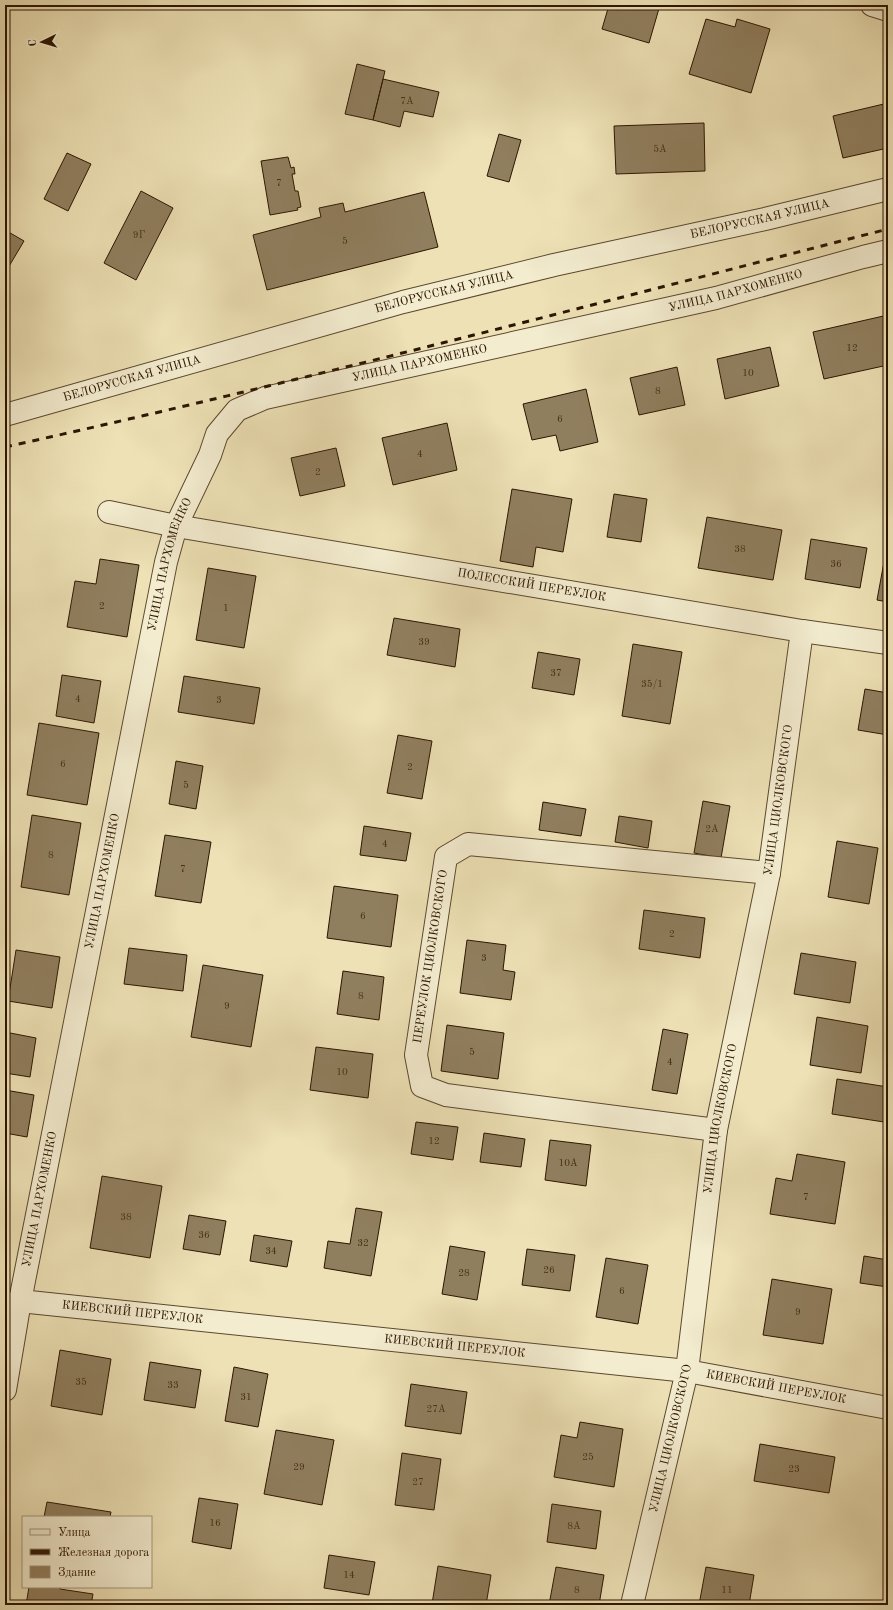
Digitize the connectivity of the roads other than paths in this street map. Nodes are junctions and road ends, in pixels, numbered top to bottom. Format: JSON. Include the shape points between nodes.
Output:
{"nodes":[{"id":1,"x":872,"y":5,"type":"edge"},
{"id":2,"x":888,"y":10,"type":"edge"},
{"id":3,"x":888,"y":189,"type":"edge"},
{"id":4,"x":888,"y":251,"type":"edge"},
{"id":5,"x":5,"y":415,"type":"edge"},
{"id":6,"x":109,"y":512,"type":"dead end"},
{"id":7,"x":176,"y":526,"type":"junction"},
{"id":8,"x":802,"y":631,"type":"junction"},
{"id":9,"x":888,"y":644,"type":"edge"},
{"id":10,"x":769,"y":873,"type":"junction"},
{"id":11,"x":716,"y":1130,"type":"junction"},
{"id":12,"x":12,"y":1304,"type":"edge"},
{"id":13,"x":687,"y":1371,"type":"junction"},
{"id":14,"x":5,"y":1390,"type":"edge"},
{"id":15,"x":888,"y":1408,"type":"edge"},
{"id":16,"x":632,"y":1605,"type":"edge"}],
"edges":[{"from":1,"to":2,"type":"street"},
{"from":3,"to":5,"type":"street","name":"БЕЛОРУССКАЯ УЛИЦА","via":[[403,302]]},
{"from":4,"to":7,"type":"street","name":"УЛИЦА ПАРХОМЕНКО","via":[[716,298],[265,398],[237,410],[217,434],[210,455]]},
{"from":6,"to":7,"type":"street"},
{"from":7,"to":8,"type":"street","name":"ПОЛЕССКИЙ ПЕРЕУЛОК"},
{"from":7,"to":12,"type":"street","name":"УЛИЦА ПАРХОМЕНКО"},
{"from":8,"to":9,"type":"street","name":"ПОЛЕССКИЙ ПЕРЕУЛОК"},
{"from":8,"to":10,"type":"street","name":"УЛИЦА ЦИОЛКОВСКОГО"},
{"from":10,"to":11,"type":"street","name":"УЛИЦА ЦИОЛКОВСКОГО"},
{"from":10,"to":11,"type":"street","name":"ПЕРЕУЛОК ЦИОЛКОВСКОГО","via":[[468,844],[446,857],[416,1055],[422,1086],[446,1094]]},
{"from":11,"to":13,"type":"street","name":"УЛИЦА ЦИОЛКОВСКОГО"},
{"from":12,"to":13,"type":"street","name":"КИЕВСКИЙ ПЕРЕУЛОК"},
{"from":12,"to":14,"type":"street","name":"УЛИЦА ПАРХОМЕНКО"},
{"from":13,"to":15,"type":"street","name":"КИЕВСКИЙ ПЕРЕУЛОК"},
{"from":13,"to":16,"type":"street","name":"УЛИЦА ЦИОЛКОВСКОГО"}]}
